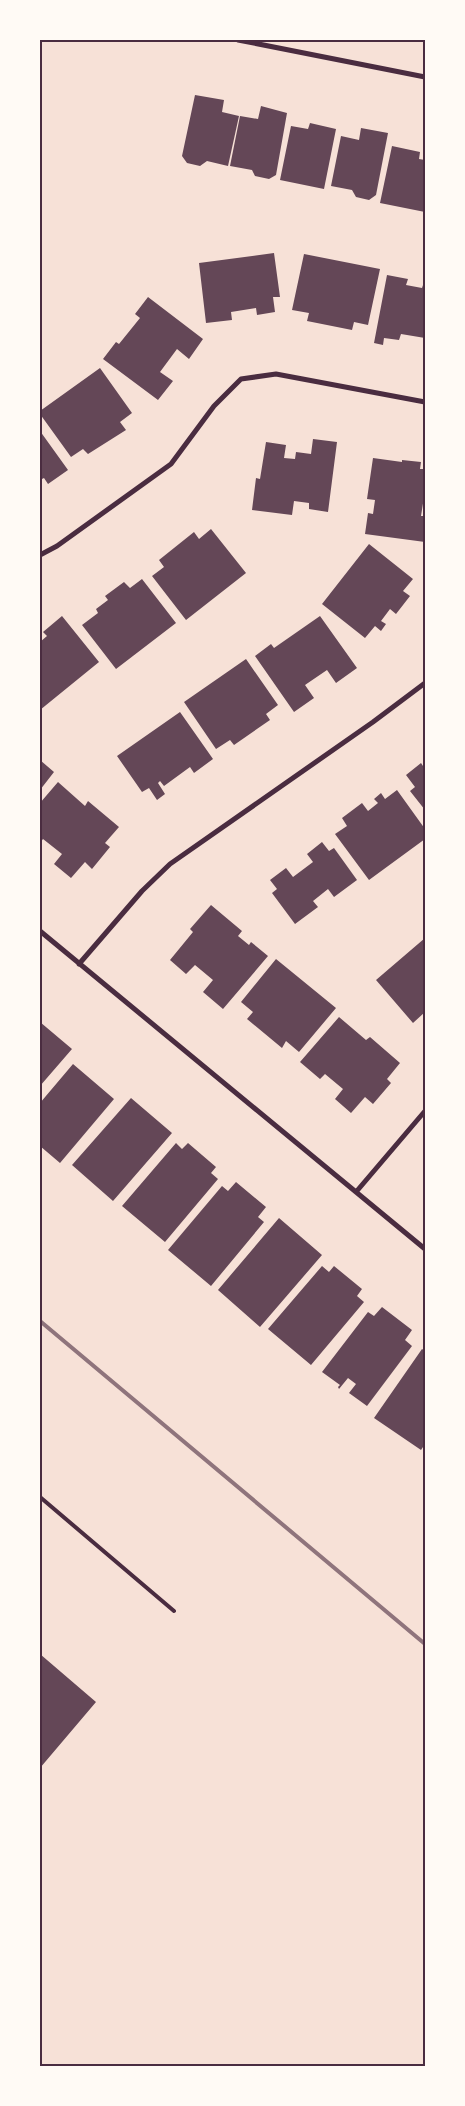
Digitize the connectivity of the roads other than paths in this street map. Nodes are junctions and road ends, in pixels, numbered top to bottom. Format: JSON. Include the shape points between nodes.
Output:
{"nodes":[{"id":1,"x":238,"y":40,"type":"edge"},
{"id":2,"x":425,"y":77,"type":"edge"},
{"id":3,"x":425,"y":402,"type":"edge"},
{"id":4,"x":40,"y":555,"type":"edge"},
{"id":5,"x":425,"y":683,"type":"edge"},
{"id":6,"x":40,"y":931,"type":"edge"},
{"id":7,"x":79,"y":964,"type":"junction"},
{"id":8,"x":425,"y":1111,"type":"edge"},
{"id":9,"x":356,"y":1192,"type":"junction"},
{"id":10,"x":425,"y":1249,"type":"edge"},
{"id":11,"x":40,"y":1497,"type":"edge"},
{"id":12,"x":174,"y":1611,"type":"dead end"}],
"edges":[{"from":1,"to":2,"type":"street"},
{"from":3,"to":4,"type":"street","via":[[276,374],[241,379],[214,406],[171,464]]},
{"from":5,"to":7,"type":"street","via":[[170,864],[142,891]]},
{"from":6,"to":7,"type":"street"},
{"from":7,"to":9,"type":"street"},
{"from":8,"to":9,"type":"street"},
{"from":9,"to":10,"type":"street"},
{"from":11,"to":12,"type":"lane"}]}
